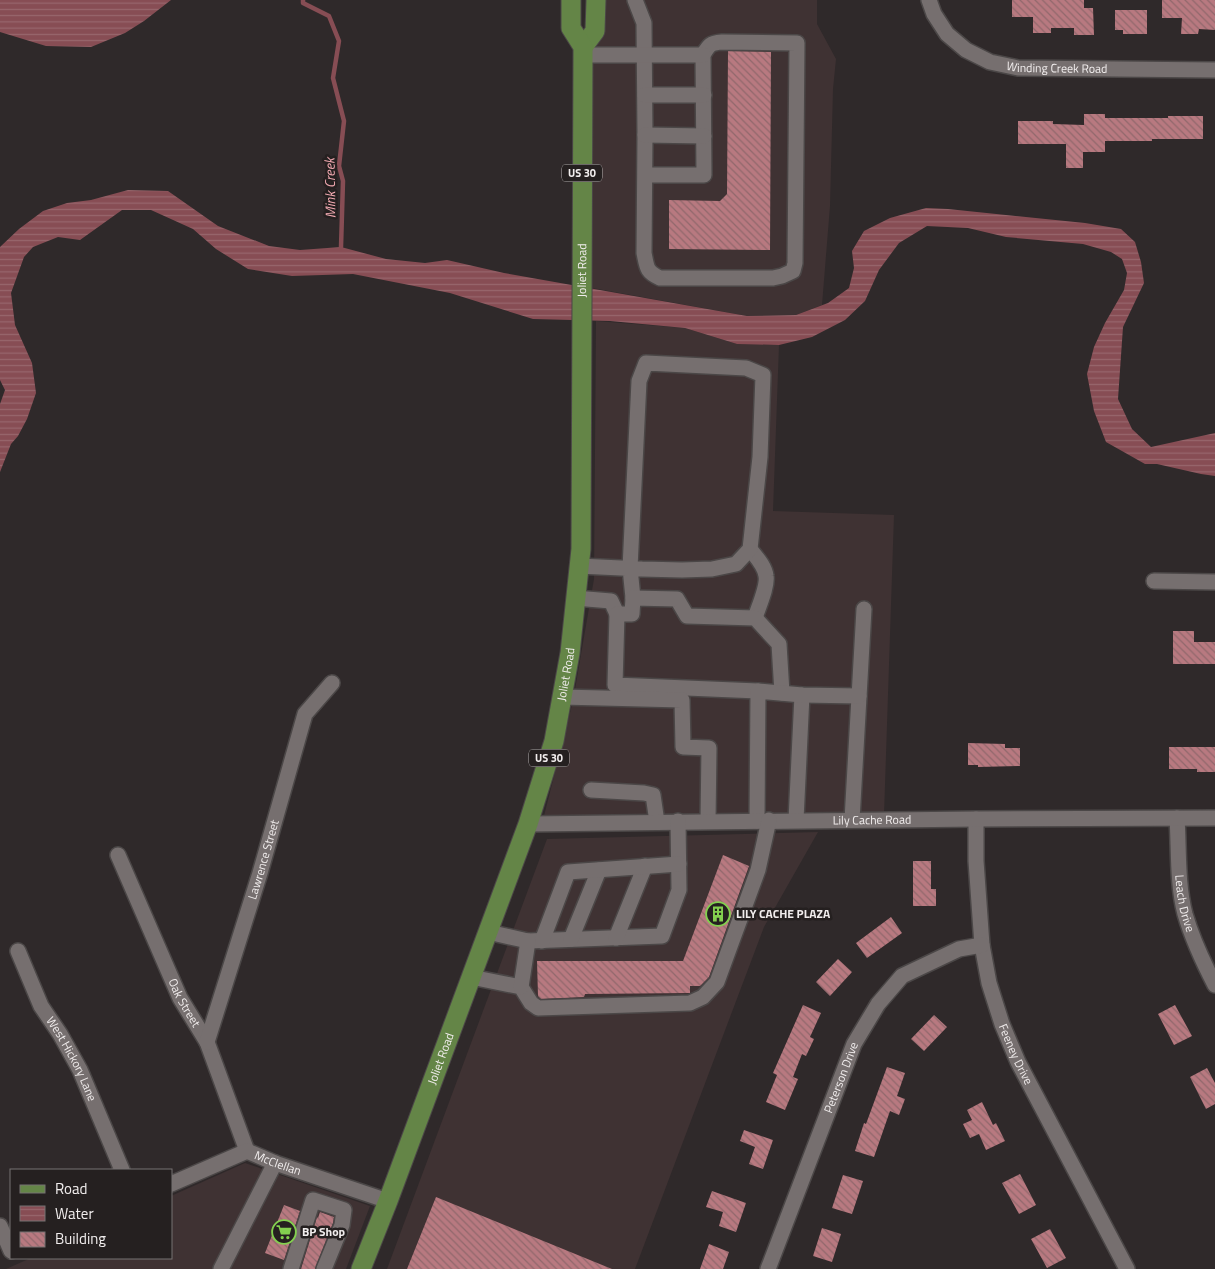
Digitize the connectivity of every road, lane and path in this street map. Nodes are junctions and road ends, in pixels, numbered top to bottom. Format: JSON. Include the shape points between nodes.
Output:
{"nodes":[{"id":1,"x":570,"y":0,"type":"edge"},
{"id":2,"x":596,"y":0,"type":"edge"},
{"id":3,"x":635,"y":0,"type":"edge"},
{"id":4,"x":929,"y":0,"type":"edge"},
{"id":5,"x":583,"y":51,"type":"junction"},
{"id":6,"x":646,"y":55,"type":"junction"},
{"id":7,"x":704,"y":55,"type":"junction"},
{"id":8,"x":1215,"y":70,"type":"edge"},
{"id":9,"x":645,"y":95,"type":"junction"},
{"id":10,"x":704,"y":95,"type":"junction"},
{"id":11,"x":645,"y":135,"type":"junction"},
{"id":12,"x":704,"y":136,"type":"junction"},
{"id":13,"x":645,"y":175,"type":"junction"},
{"id":14,"x":750,"y":549,"type":"junction"},
{"id":15,"x":579,"y":566,"type":"junction"},
{"id":16,"x":630,"y":568,"type":"junction"},
{"id":17,"x":1154,"y":581,"type":"dead end"},
{"id":18,"x":1215,"y":582,"type":"edge"},
{"id":19,"x":575,"y":598,"type":"junction"},
{"id":20,"x":633,"y":598,"type":"junction"},
{"id":21,"x":864,"y":609,"type":"dead end"},
{"id":22,"x":617,"y":614,"type":"junction"},
{"id":23,"x":755,"y":618,"type":"junction"},
{"id":24,"x":332,"y":683,"type":"dead end"},
{"id":25,"x":758,"y":691,"type":"junction"},
{"id":26,"x":782,"y":693,"type":"junction"},
{"id":27,"x":802,"y":695,"type":"junction"},
{"id":28,"x":859,"y":696,"type":"junction"},
{"id":29,"x":562,"y":697,"type":"junction"},
{"id":30,"x":592,"y":790,"type":"dead end"},
{"id":31,"x":1177,"y":818,"type":"junction"},
{"id":32,"x":1215,"y":818,"type":"edge"},
{"id":33,"x":976,"y":819,"type":"junction"},
{"id":34,"x":763,"y":820,"type":"junction"},
{"id":35,"x":796,"y":820,"type":"junction"},
{"id":36,"x":852,"y":820,"type":"junction"},
{"id":37,"x":678,"y":821,"type":"junction"},
{"id":38,"x":708,"y":821,"type":"junction"},
{"id":39,"x":657,"y":822,"type":"junction"},
{"id":40,"x":528,"y":824,"type":"junction"},
{"id":41,"x":118,"y":854,"type":"dead end"},
{"id":42,"x":679,"y":864,"type":"junction"},
{"id":43,"x":645,"y":866,"type":"junction"},
{"id":44,"x":600,"y":870,"type":"junction"},
{"id":45,"x":488,"y":932,"type":"junction"},
{"id":46,"x":616,"y":938,"type":"junction"},
{"id":47,"x":571,"y":940,"type":"junction"},
{"id":48,"x":535,"y":941,"type":"junction"},
{"id":49,"x":982,"y":945,"type":"junction"},
{"id":50,"x":18,"y":951,"type":"dead end"},
{"id":51,"x":471,"y":977,"type":"junction"},
{"id":52,"x":1215,"y":985,"type":"edge"},
{"id":53,"x":521,"y":987,"type":"junction"},
{"id":54,"x":207,"y":1042,"type":"junction"},
{"id":55,"x":247,"y":1152,"type":"junction"},
{"id":56,"x":275,"y":1163,"type":"junction"},
{"id":57,"x":122,"y":1169,"type":"edge"},
{"id":58,"x":172,"y":1184,"type":"edge"},
{"id":59,"x":338,"y":1184,"type":"junction"},
{"id":60,"x":388,"y":1201,"type":"junction"},
{"id":61,"x":331,"y":1206,"type":"junction"},
{"id":62,"x":0,"y":1226,"type":"edge"},
{"id":63,"x":10,"y":1251,"type":"edge"},
{"id":64,"x":220,"y":1269,"type":"edge"},
{"id":65,"x":291,"y":1269,"type":"edge"},
{"id":66,"x":324,"y":1269,"type":"edge"},
{"id":67,"x":361,"y":1269,"type":"edge"},
{"id":68,"x":768,"y":1269,"type":"edge"},
{"id":69,"x":1127,"y":1269,"type":"edge"}],
"edges":[{"from":1,"to":5,"type":"main road","name":"Joliet Road","number":"US 30","via":[[571,28]]},
{"from":2,"to":5,"type":"main road","via":[[595,31]]},
{"from":3,"to":6,"type":"street","via":[[644,22]]},
{"from":4,"to":8,"type":"street","name":"Winding Creek Road","via":[[947,34],[966,50],[990,62],[1018,68]]},
{"from":5,"to":6,"type":"street"},
{"from":5,"to":15,"type":"main road","name":"Joliet Road","number":"US 30"},
{"from":6,"to":7,"type":"street"},
{"from":6,"to":9,"type":"street"},
{"from":7,"to":10,"type":"street"},
{"from":7,"to":13,"type":"street","via":[[713,43],[797,43],[793,271],[773,278],[660,278],[652,274],[644,253]]},
{"from":9,"to":10,"type":"street"},
{"from":9,"to":11,"type":"street"},
{"from":10,"to":12,"type":"street"},
{"from":11,"to":12,"type":"street"},
{"from":11,"to":13,"type":"street"},
{"from":12,"to":13,"type":"street","via":[[704,176]]},
{"from":14,"to":16,"type":"street","via":[[736,564],[712,569]]},
{"from":14,"to":16,"type":"street","via":[[760,458],[763,375],[746,368],[646,363],[639,381]]},
{"from":14,"to":23,"type":"street","via":[[767,577]]},
{"from":15,"to":16,"type":"street"},
{"from":15,"to":19,"type":"main road","name":"Joliet Road","number":"US 30"},
{"from":16,"to":20,"type":"street"},
{"from":17,"to":18,"type":"street"},
{"from":19,"to":22,"type":"street","via":[[611,601]]},
{"from":19,"to":29,"type":"main road","name":"Joliet Road","number":"US 30"},
{"from":20,"to":22,"type":"street","via":[[632,614]]},
{"from":20,"to":23,"type":"street","via":[[677,599],[686,616]]},
{"from":21,"to":28,"type":"street"},
{"from":22,"to":25,"type":"street","via":[[614,685]]},
{"from":23,"to":26,"type":"street","via":[[779,644]]},
{"from":24,"to":54,"type":"street","name":"Lawrence Street","via":[[305,714]]},
{"from":25,"to":26,"type":"street"},
{"from":25,"to":34,"type":"street"},
{"from":26,"to":27,"type":"street"},
{"from":27,"to":28,"type":"street"},
{"from":27,"to":35,"type":"street"},
{"from":28,"to":36,"type":"street"},
{"from":29,"to":38,"type":"street","via":[[682,700],[683,747],[709,748]]},
{"from":29,"to":40,"type":"main road","name":"Joliet Road","number":"US 30","via":[[554,741]]},
{"from":30,"to":39,"type":"street","via":[[653,795]]},
{"from":31,"to":32,"type":"street","name":"Lily Cache Road"},
{"from":31,"to":33,"type":"street","name":"Lily Cache Road"},
{"from":31,"to":52,"type":"street","name":"Leach Drive","via":[[1185,912],[1194,941]]},
{"from":33,"to":36,"type":"street","name":"Lily Cache Road"},
{"from":33,"to":49,"type":"street","name":"Feeney Drive"},
{"from":34,"to":35,"type":"street","name":"Lily Cache Road"},
{"from":34,"to":38,"type":"street","name":"Lily Cache Road"},
{"from":34,"to":53,"type":"street","via":[[758,870],[716,982],[703,996],[690,1003],[538,1008]]},
{"from":35,"to":36,"type":"street","name":"Lily Cache Road"},
{"from":37,"to":38,"type":"street","name":"Lily Cache Road"},
{"from":37,"to":39,"type":"street","name":"Lily Cache Road"},
{"from":37,"to":42,"type":"street"},
{"from":39,"to":40,"type":"street","name":"Lily Cache Road"},
{"from":40,"to":45,"type":"main road","name":"Joliet Road","number":"US 30"},
{"from":41,"to":54,"type":"street","name":"Oak Street","via":[[180,998]]},
{"from":42,"to":43,"type":"street"},
{"from":42,"to":46,"type":"street","via":[[680,890],[662,936]]},
{"from":43,"to":44,"type":"street"},
{"from":43,"to":46,"type":"street"},
{"from":44,"to":47,"type":"street"},
{"from":44,"to":48,"type":"street","via":[[568,872]]},
{"from":45,"to":48,"type":"street"},
{"from":45,"to":51,"type":"main road","name":"Joliet Road","number":"US 30"},
{"from":46,"to":47,"type":"street"},
{"from":47,"to":48,"type":"street"},
{"from":48,"to":53,"type":"street"},
{"from":49,"to":68,"type":"street","name":"Peterson Drive","via":[[959,949],[902,976],[878,1004],[854,1044]]},
{"from":49,"to":69,"type":"street","name":"Feeney Drive","via":[[1002,1024],[1018,1062]]},
{"from":50,"to":57,"type":"street","name":"West Hickory Lane","via":[[41,1006],[80,1070]]},
{"from":51,"to":53,"type":"street"},
{"from":51,"to":60,"type":"main road","name":"Joliet Road","number":"US 30"},
{"from":54,"to":55,"type":"street","name":"Oak Street"},
{"from":55,"to":56,"type":"street","name":"McClellan"},
{"from":55,"to":58,"type":"street","name":"McClellan"},
{"from":56,"to":59,"type":"street","name":"McClellan"},
{"from":56,"to":64,"type":"street"},
{"from":59,"to":60,"type":"street","name":"McClellan"},
{"from":59,"to":61,"type":"street"},
{"from":60,"to":67,"type":"main road","name":"Joliet Road","number":"US 30"},
{"from":61,"to":65,"type":"street","via":[[313,1200]]},
{"from":61,"to":66,"type":"street","via":[[344,1210],[342,1225]]},
{"from":62,"to":63,"type":"street"}]}
